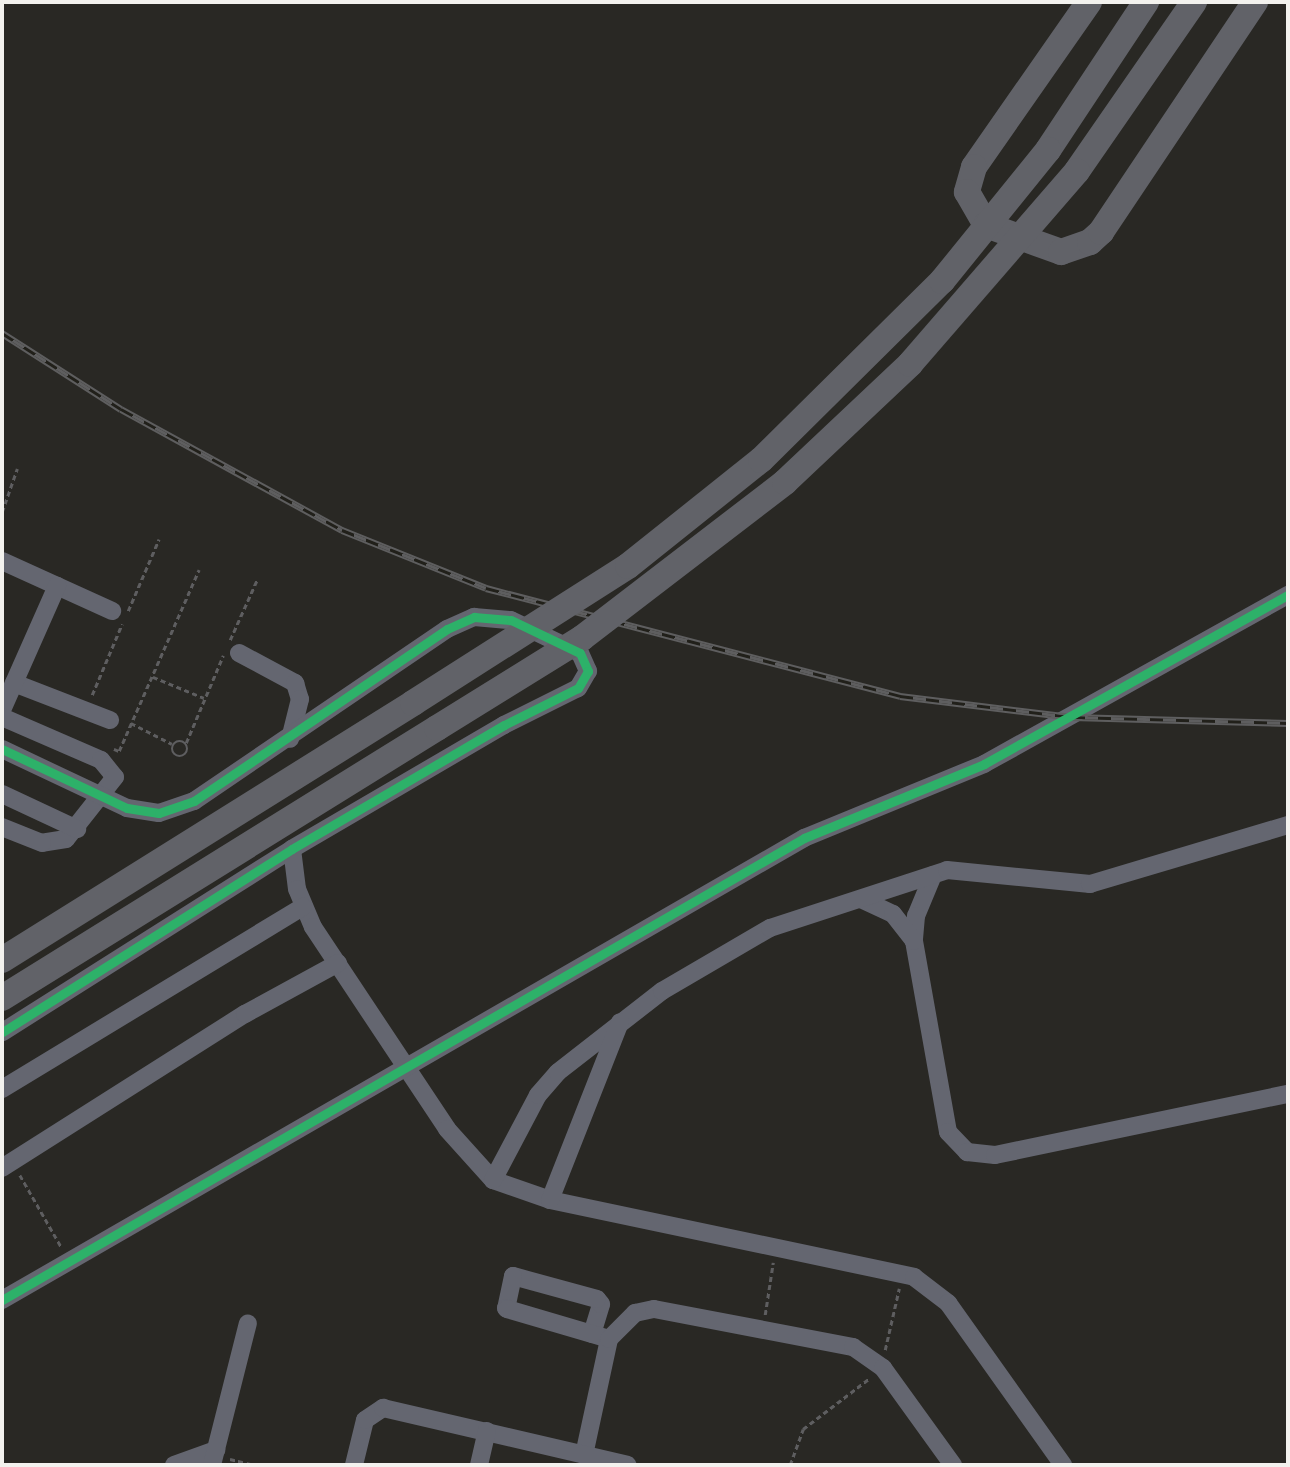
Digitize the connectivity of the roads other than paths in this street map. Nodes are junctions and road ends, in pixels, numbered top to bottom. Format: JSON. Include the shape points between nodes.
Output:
{"nodes":[{"id":1,"x":1089,"y":2,"type":"edge"},
{"id":2,"x":1146,"y":2,"type":"edge"},
{"id":3,"x":1194,"y":2,"type":"edge"},
{"id":4,"x":1255,"y":2,"type":"edge"},
{"id":5,"x":2,"y":561,"type":"edge"},
{"id":6,"x":57,"y":586,"type":"junction"},
{"id":7,"x":1288,"y":595,"type":"edge"},
{"id":8,"x":112,"y":611,"type":"dead end"},
{"id":9,"x":239,"y":653,"type":"dead end"},
{"id":10,"x":14,"y":683,"type":"junction"},
{"id":11,"x":2,"y":710,"type":"edge"},
{"id":12,"x":2,"y":717,"type":"edge"},
{"id":13,"x":110,"y":720,"type":"dead end"},
{"id":14,"x":290,"y":738,"type":"junction"},
{"id":15,"x":2,"y":749,"type":"edge"},
{"id":16,"x":2,"y":794,"type":"edge"},
{"id":17,"x":104,"y":795,"type":"junction"},
{"id":18,"x":1288,"y":825,"type":"edge"},
{"id":19,"x":2,"y":827,"type":"edge"},
{"id":20,"x":78,"y":829,"type":"junction"},
{"id":21,"x":292,"y":849,"type":"junction"},
{"id":22,"x":933,"y":874,"type":"junction"},
{"id":23,"x":861,"y":899,"type":"junction"},
{"id":24,"x":303,"y":907,"type":"junction"},
{"id":25,"x":914,"y":942,"type":"junction"},
{"id":26,"x":2,"y":960,"type":"edge"},
{"id":27,"x":338,"y":963,"type":"junction"},
{"id":28,"x":2,"y":998,"type":"edge"},
{"id":29,"x":620,"y":1023,"type":"junction"},
{"id":30,"x":2,"y":1032,"type":"edge"},
{"id":31,"x":408,"y":1064,"type":"junction"},
{"id":32,"x":2,"y":1089,"type":"edge"},
{"id":33,"x":1288,"y":1094,"type":"edge"},
{"id":34,"x":7,"y":1165,"type":"edge"},
{"id":35,"x":493,"y":1180,"type":"junction"},
{"id":36,"x":550,"y":1200,"type":"junction"},
{"id":37,"x":2,"y":1300,"type":"edge"},
{"id":38,"x":248,"y":1323,"type":"dead end"},
{"id":39,"x":600,"y":1336,"type":"junction"},
{"id":40,"x":487,"y":1431,"type":"junction"},
{"id":41,"x":584,"y":1455,"type":"junction"},
{"id":42,"x":214,"y":1457,"type":"edge"},
{"id":43,"x":174,"y":1465,"type":"edge"},
{"id":44,"x":354,"y":1465,"type":"edge"},
{"id":45,"x":479,"y":1465,"type":"edge"},
{"id":46,"x":627,"y":1465,"type":"edge"},
{"id":47,"x":953,"y":1465,"type":"edge"},
{"id":48,"x":1063,"y":1465,"type":"edge"}],
"edges":[{"from":1,"to":4,"type":"highway","via":[[974,167],[967,192],[986,225],[1061,252],[1090,243],[1101,232]]},
{"from":2,"to":26,"type":"highway","bridge":true,"via":[[1048,150],[909,317],[761,460],[608,580]]},
{"from":3,"to":28,"type":"highway","bridge":true,"via":[[1077,171],[935,338],[786,482],[592,631]]},
{"from":5,"to":6,"type":"street"},
{"from":6,"to":8,"type":"street"},
{"from":6,"to":10,"type":"street"},
{"from":7,"to":31,"type":"street","via":[[984,764],[804,838]]},
{"from":9,"to":14,"type":"street","via":[[295,683],[300,699]]},
{"from":10,"to":11,"type":"street"},
{"from":10,"to":13,"type":"street"},
{"from":12,"to":17,"type":"street","via":[[109,765],[115,777]]},
{"from":14,"to":17,"type":"street","via":[[178,809],[137,812]]},
{"from":14,"to":21,"type":"street","via":[[447,629],[474,617],[511,620],[586,661],[586,680],[579,688],[504,725]]},
{"from":15,"to":17,"type":"street"},
{"from":16,"to":20,"type":"street"},
{"from":17,"to":20,"type":"street"},
{"from":18,"to":22,"type":"street","via":[[1090,884],[976,869]]},
{"from":19,"to":20,"type":"street","via":[[32,841],[54,843]]},
{"from":21,"to":24,"type":"street"},
{"from":21,"to":30,"type":"street"},
{"from":22,"to":23,"type":"street"},
{"from":22,"to":25,"type":"street","via":[[916,916]]},
{"from":23,"to":25,"type":"street","via":[[893,914]]},
{"from":23,"to":29,"type":"street","via":[[770,928],[723,952]]},
{"from":24,"to":27,"type":"street"},
{"from":24,"to":32,"type":"street"},
{"from":25,"to":33,"type":"street","via":[[948,1132],[967,1152],[995,1155]]},
{"from":27,"to":31,"type":"street"},
{"from":27,"to":34,"type":"street","via":[[245,1014]]},
{"from":29,"to":35,"type":"street","via":[[547,1083]]},
{"from":29,"to":36,"type":"street"},
{"from":31,"to":35,"type":"street","via":[[447,1129]]},
{"from":31,"to":37,"type":"street"},
{"from":35,"to":36,"type":"street"},
{"from":36,"to":48,"type":"street","via":[[902,1274],[933,1288]]},
{"from":38,"to":42,"type":"street"},
{"from":39,"to":39,"type":"street","via":[[506,1308],[513,1276],[597,1298],[601,1304]]},
{"from":39,"to":41,"type":"street"},
{"from":39,"to":47,"type":"street","via":[[635,1313],[654,1309],[853,1347],[883,1368]]},
{"from":40,"to":41,"type":"street"},
{"from":40,"to":44,"type":"street","via":[[374,1408],[365,1420]]},
{"from":40,"to":45,"type":"street"},
{"from":41,"to":46,"type":"street"},
{"from":42,"to":43,"type":"street"}]}
